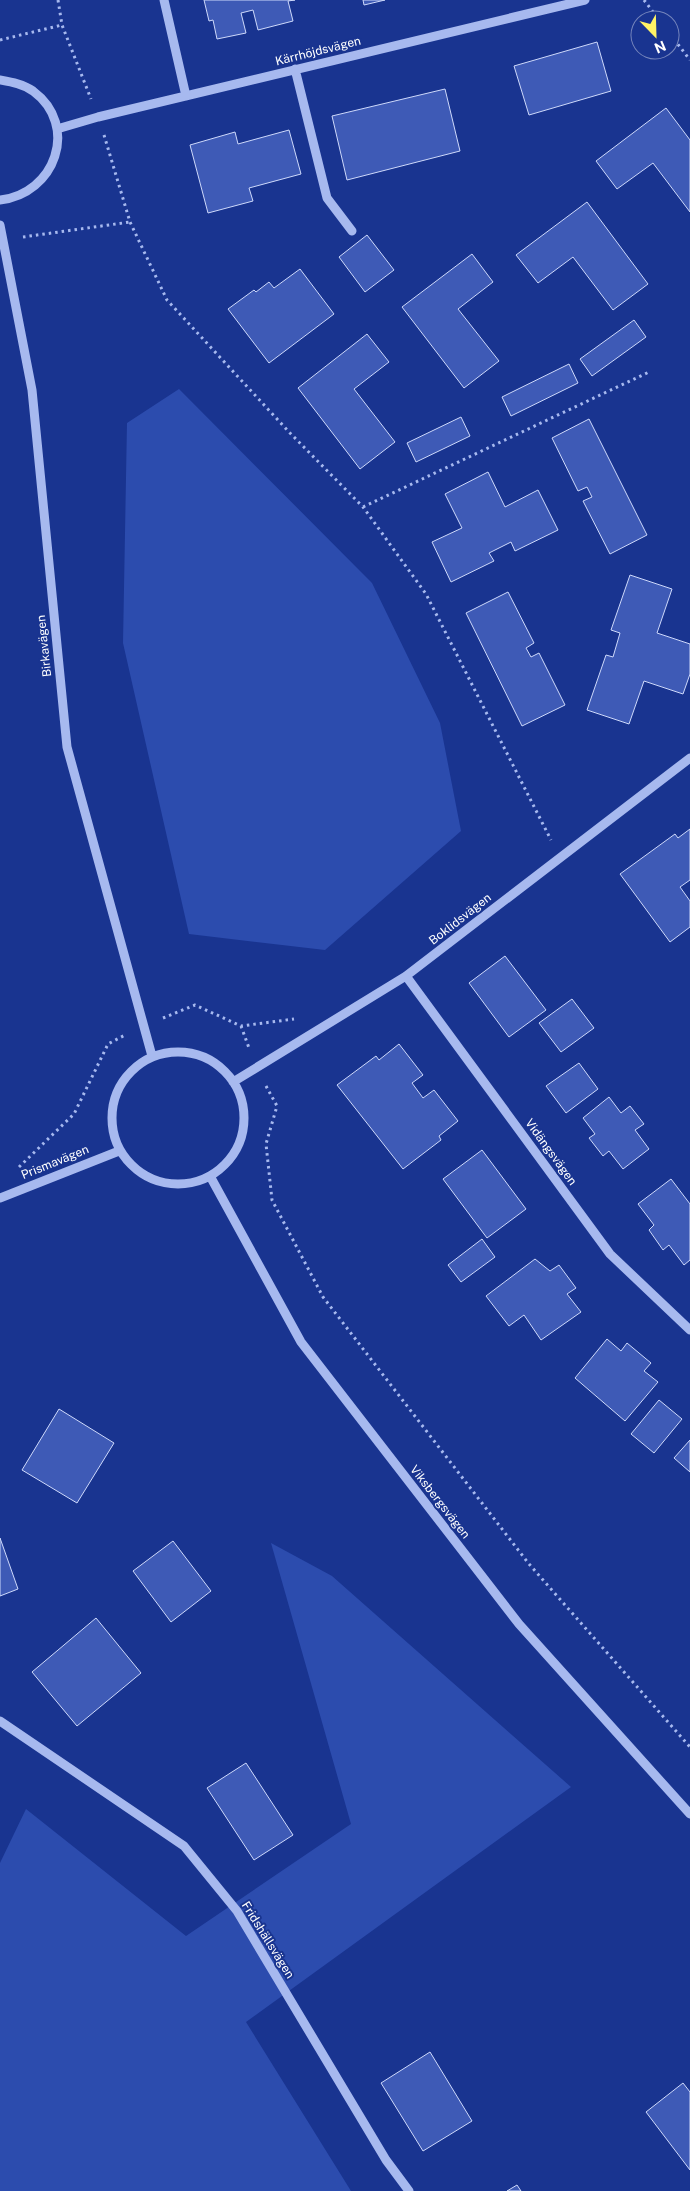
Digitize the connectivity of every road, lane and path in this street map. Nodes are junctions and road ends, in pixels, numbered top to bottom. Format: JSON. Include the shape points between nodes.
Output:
{"nodes":[{"id":1,"x":58,"y":0,"type":"edge"},
{"id":2,"x":164,"y":0,"type":"edge"},
{"id":3,"x":585,"y":0,"type":"edge"},
{"id":4,"x":62,"y":25,"type":"junction"},
{"id":5,"x":0,"y":40,"type":"edge"},
{"id":6,"x":680,"y":47,"type":"edge"},
{"id":7,"x":690,"y":60,"type":"edge"},
{"id":8,"x":295,"y":69,"type":"junction"},
{"id":9,"x":0,"y":80,"type":"edge"},
{"id":10,"x":186,"y":96,"type":"junction"},
{"id":11,"x":98,"y":117,"type":"junction"},
{"id":12,"x":56,"y":129,"type":"junction"},
{"id":13,"x":0,"y":200,"type":"edge"},
{"id":14,"x":130,"y":222,"type":"junction"},
{"id":15,"x":0,"y":225,"type":"edge"},
{"id":16,"x":352,"y":231,"type":"dead end"},
{"id":17,"x":3,"y":240,"type":"junction"},
{"id":18,"x":649,"y":372,"type":"dead end"},
{"id":19,"x":363,"y":507,"type":"junction"},
{"id":20,"x":690,"y":758,"type":"edge"},
{"id":21,"x":543,"y":845,"type":"dead end"},
{"id":22,"x":406,"y":976,"type":"junction"},
{"id":23,"x":303,"y":1018,"type":"dead end"},
{"id":24,"x":143,"y":1025,"type":"junction"},
{"id":25,"x":241,"y":1026,"type":"junction"},
{"id":26,"x":152,"y":1056,"type":"junction"},
{"id":27,"x":256,"y":1067,"type":"junction"},
{"id":28,"x":233,"y":1082,"type":"junction"},
{"id":29,"x":119,"y":1151,"type":"junction"},
{"id":30,"x":17,"y":1169,"type":"dead end"},
{"id":31,"x":210,"y":1176,"type":"junction"},
{"id":32,"x":0,"y":1198,"type":"edge"},
{"id":33,"x":690,"y":1330,"type":"edge"},
{"id":34,"x":0,"y":1721,"type":"edge"},
{"id":35,"x":690,"y":1747,"type":"edge"},
{"id":36,"x":690,"y":1814,"type":"edge"},
{"id":37,"x":409,"y":2191,"type":"edge"}],
"edges":[{"from":1,"to":4,"type":"path"},
{"from":2,"to":10,"type":"street"},
{"from":3,"to":8,"type":"street","name":"Kärrhöjdsvägen"},
{"from":4,"to":5,"type":"path"},
{"from":4,"to":11,"type":"path"},
{"from":6,"to":7,"type":"path"},
{"from":8,"to":10,"type":"street","name":"Kärrhöjdsvägen"},
{"from":8,"to":16,"type":"street","via":[[327,198]]},
{"from":9,"to":12,"type":"street","via":[[31,90],[47,106]]},
{"from":10,"to":11,"type":"street","name":"Kärrhöjdsvägen"},
{"from":11,"to":12,"type":"street","name":"Kärrhöjdsvägen"},
{"from":11,"to":14,"type":"path"},
{"from":12,"to":13,"type":"street","via":[[56,154],[48,173],[27,193]]},
{"from":14,"to":17,"type":"path"},
{"from":14,"to":19,"type":"path","via":[[167,300]]},
{"from":15,"to":17,"type":"street","name":"Birkavägen"},
{"from":17,"to":24,"type":"street","name":"Birkavägen","via":[[32,390],[67,747]]},
{"from":18,"to":19,"type":"path"},
{"from":19,"to":21,"type":"path","via":[[426,594],[551,839]]},
{"from":20,"to":22,"type":"street","name":"Boklidsvägen"},
{"from":22,"to":27,"type":"street","name":"Boklidsvägen"},
{"from":22,"to":33,"type":"street","name":"Vidängsvägen","via":[[610,1254]]},
{"from":23,"to":25,"type":"path"},
{"from":24,"to":25,"type":"path","via":[[195,1005]]},
{"from":24,"to":26,"type":"street","name":"Birkavägen"},
{"from":24,"to":30,"type":"path","via":[[108,1044],[74,1114]]},
{"from":25,"to":27,"type":"path"},
{"from":26,"to":28,"type":"street","via":[[179,1051],[198,1055],[215,1063]]},
{"from":26,"to":29,"type":"street","via":[[128,1074],[113,1100],[111,1127]]},
{"from":27,"to":28,"type":"street","name":"Boklidsvägen"},
{"from":27,"to":35,"type":"path","via":[[277,1106],[266,1144],[272,1200],[323,1297],[529,1564]]},
{"from":28,"to":31,"type":"street","via":[[243,1106],[242,1134],[233,1156]]},
{"from":29,"to":31,"type":"street","via":[[130,1166],[160,1183],[194,1183]]},
{"from":29,"to":32,"type":"street","name":"Prismavägen"},
{"from":31,"to":36,"type":"street","name":"Viksbergsvägen","via":[[301,1342],[519,1624]]},
{"from":34,"to":37,"type":"street","name":"Fridshällsvägen","via":[[184,1846],[237,1911],[386,2160]]}]}
